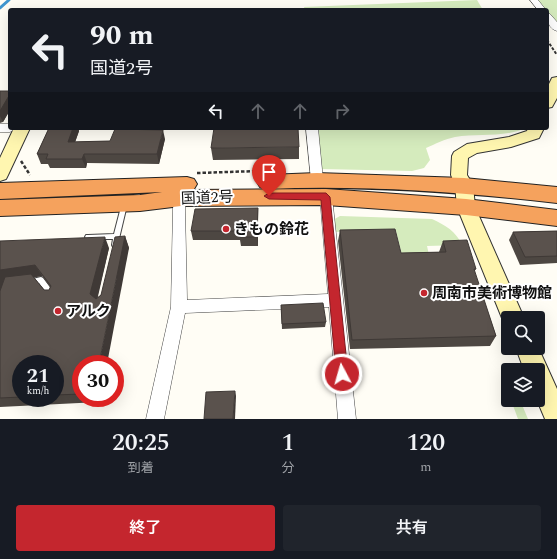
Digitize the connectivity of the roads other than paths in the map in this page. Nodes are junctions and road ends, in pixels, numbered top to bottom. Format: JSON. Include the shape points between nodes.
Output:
{"nodes":[{"id":1,"x":534,"y":0,"type":"edge"},
{"id":2,"x":540,"y":8,"type":"edge"},
{"id":3,"x":549,"y":18,"type":"edge"},
{"id":4,"x":557,"y":28,"type":"edge"},
{"id":5,"x":557,"y":81,"type":"edge"},
{"id":6,"x":549,"y":99,"type":"edge"},
{"id":7,"x":21,"y":130,"type":"edge"},
{"id":8,"x":312,"y":130,"type":"edge"},
{"id":9,"x":535,"y":130,"type":"edge"},
{"id":10,"x":0,"y":175,"type":"edge"},
{"id":11,"x":464,"y":184,"type":"junction"},
{"id":12,"x":321,"y":188,"type":"junction"},
{"id":13,"x":0,"y":191,"type":"edge"},
{"id":14,"x":557,"y":195,"type":"edge"},
{"id":15,"x":182,"y":198,"type":"junction"},
{"id":16,"x":124,"y":204,"type":"junction"},
{"id":17,"x":466,"y":207,"type":"junction"},
{"id":18,"x":0,"y":208,"type":"edge"},
{"id":19,"x":557,"y":218,"type":"edge"},
{"id":20,"x":117,"y":236,"type":"junction"},
{"id":21,"x":88,"y":237,"type":"edge"},
{"id":22,"x":113,"y":251,"type":"edge"},
{"id":23,"x":22,"y":283,"type":"edge"},
{"id":24,"x":53,"y":297,"type":"edge"},
{"id":25,"x":335,"y":300,"type":"junction"},
{"id":26,"x":179,"y":307,"type":"junction"},
{"id":27,"x":510,"y":311,"type":"edge"},
{"id":28,"x":545,"y":389,"type":"edge"},
{"id":29,"x":557,"y":416,"type":"edge"},
{"id":30,"x":155,"y":419,"type":"edge"},
{"id":31,"x":347,"y":419,"type":"edge"}],
"edges":[{"from":1,"to":2,"type":"street"},
{"from":3,"to":4,"type":"street"},
{"from":5,"to":6,"type":"street"},
{"from":7,"to":10,"type":"street"},
{"from":8,"to":12,"type":"street"},
{"from":9,"to":11,"type":"street","via":[[534,134],[511,142],[473,148],[460,156],[459,175]]},
{"from":11,"to":12,"type":"highway","name":"国道2号"},
{"from":11,"to":14,"type":"highway","name":"国道2号"},
{"from":11,"to":17,"type":"street"},
{"from":12,"to":13,"type":"highway","name":"国道2号","via":[[54,188]]},
{"from":12,"to":15,"type":"highway","name":"国道2号"},
{"from":12,"to":17,"type":"highway","name":"国道2号"},
{"from":12,"to":25,"type":"street"},
{"from":15,"to":16,"type":"highway","name":"国道2号"},
{"from":15,"to":26,"type":"street","via":[[179,208]]},
{"from":16,"to":18,"type":"highway","name":"国道2号"},
{"from":16,"to":20,"type":"lane"},
{"from":17,"to":19,"type":"highway","name":"国道2号"},
{"from":17,"to":27,"type":"street"},
{"from":20,"to":21,"type":"lane"},
{"from":20,"to":22,"type":"lane"},
{"from":23,"to":24,"type":"lane","via":[[41,280]]},
{"from":25,"to":26,"type":"street"},
{"from":25,"to":31,"type":"street"},
{"from":26,"to":30,"type":"street"},
{"from":28,"to":29,"type":"street"}]}
